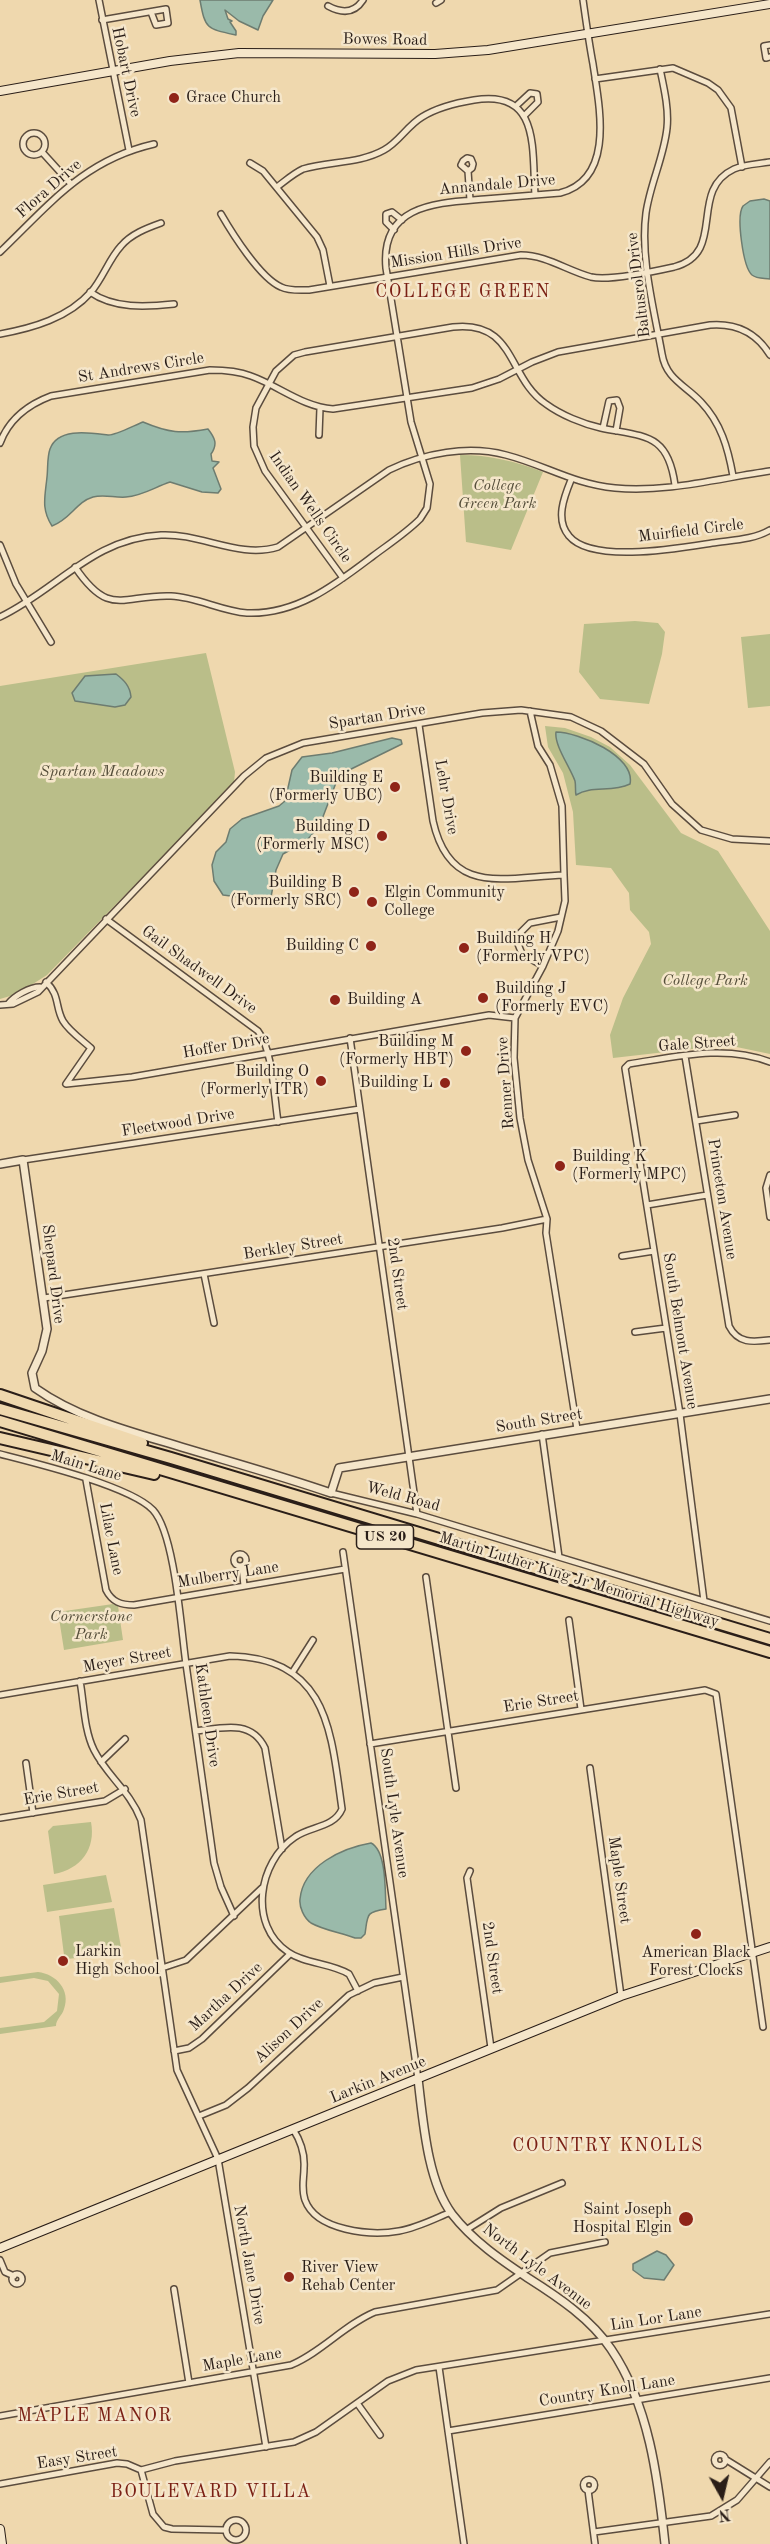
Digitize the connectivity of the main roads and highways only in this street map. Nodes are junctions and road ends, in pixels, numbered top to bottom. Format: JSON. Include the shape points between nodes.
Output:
{"nodes":[{"id":1,"x":770,"y":4,"type":"edge"},
{"id":2,"x":0,"y":91,"type":"edge"},
{"id":3,"x":0,"y":1395,"type":"edge"},
{"id":4,"x":0,"y":1409,"type":"edge"},
{"id":5,"x":0,"y":1421,"type":"edge"},
{"id":6,"x":0,"y":1438,"type":"edge"},
{"id":7,"x":171,"y":1458,"type":"junction"},
{"id":8,"x":252,"y":1497,"type":"junction"},
{"id":9,"x":770,"y":1639,"type":"edge"},
{"id":10,"x":770,"y":1653,"type":"edge"},
{"id":11,"x":770,"y":1947,"type":"edge"},
{"id":12,"x":0,"y":2248,"type":"edge"},
{"id":13,"x":0,"y":2529,"type":"edge"},
{"id":14,"x":2,"y":2544,"type":"edge"}],
"edges":[{"from":1,"to":2,"type":"main road","name":"Bowes Road","via":[[488,50],[435,54],[239,53]]},
{"from":3,"to":7,"type":"highway","via":[[156,1448]]},
{"from":4,"to":7,"type":"highway","name":"Martin Luther King Jr Memorial Highway","number":"US 20"},
{"from":5,"to":8,"type":"highway","name":"Martin Luther King Jr Memorial Highway","number":"US 20"},
{"from":6,"to":8,"type":"highway"},
{"from":7,"to":9,"type":"highway","name":"Martin Luther King Jr Memorial Highway","number":"US 20"},
{"from":8,"to":10,"type":"highway","name":"Martin Luther King Jr Memorial Highway","number":"US 20"},
{"from":11,"to":12,"type":"main road","name":"Larkin Avenue","via":[[621,1996]]},
{"from":13,"to":14,"type":"main road"}]}
